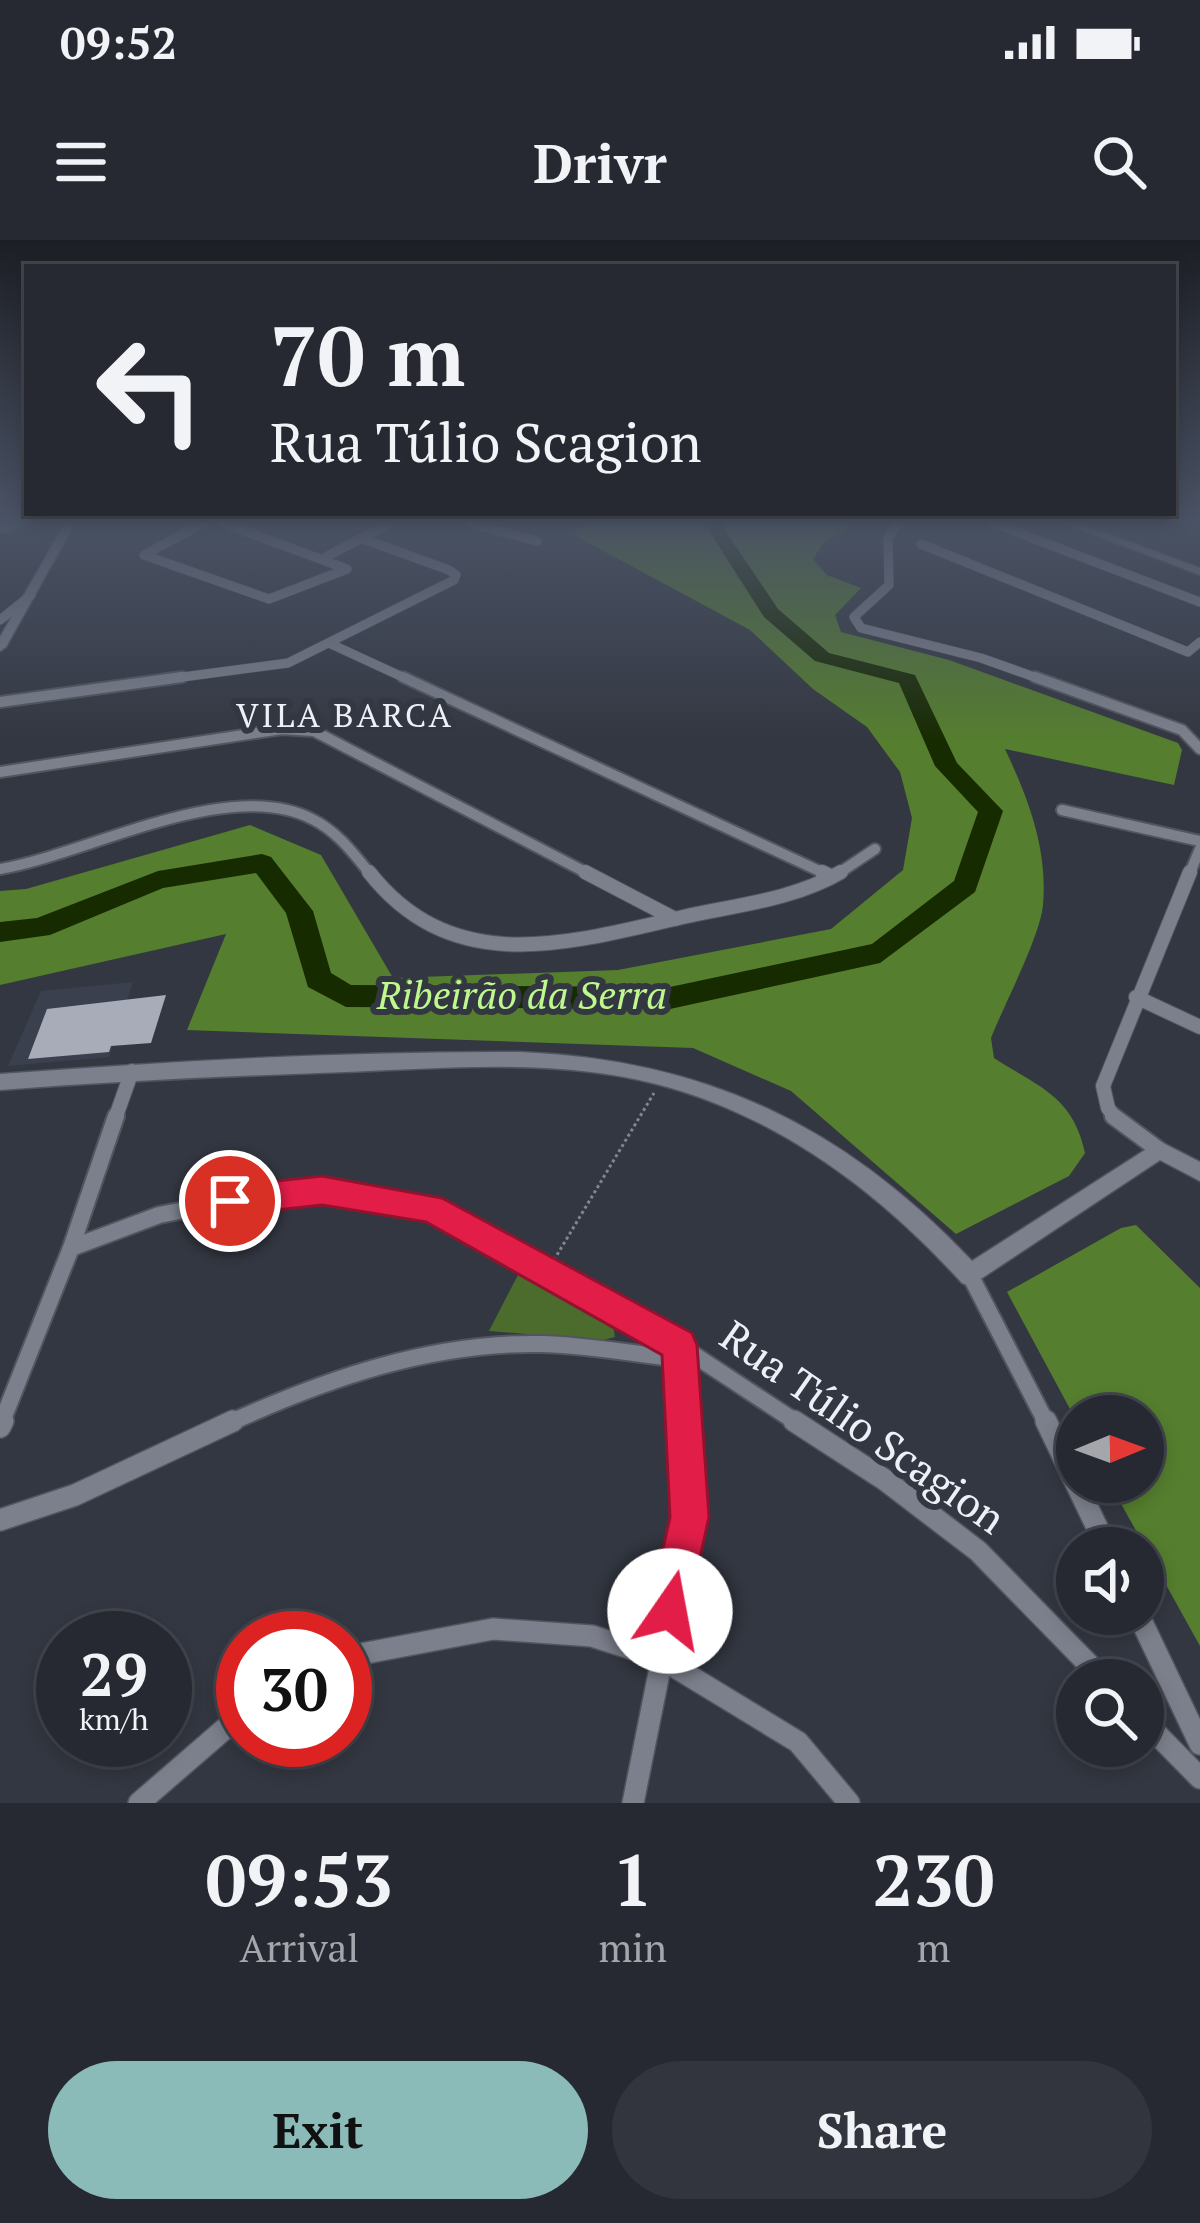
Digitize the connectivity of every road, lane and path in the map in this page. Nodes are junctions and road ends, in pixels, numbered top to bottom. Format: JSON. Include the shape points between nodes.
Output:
{"nodes":[{"id":1,"x":30,"y":596,"type":"edge"},
{"id":2,"x":30,"y":596,"type":"edge"},
{"id":3,"x":428,"y":596,"type":"edge"},
{"id":4,"x":877,"y":596,"type":"edge"},
{"id":5,"x":1049,"y":596,"type":"edge"},
{"id":6,"x":0,"y":620,"type":"edge"},
{"id":7,"x":1200,"y":642,"type":"edge"},
{"id":8,"x":331,"y":644,"type":"junction"},
{"id":9,"x":0,"y":646,"type":"edge"},
{"id":10,"x":0,"y":702,"type":"edge"},
{"id":11,"x":1200,"y":749,"type":"edge"},
{"id":12,"x":0,"y":772,"type":"edge"},
{"id":13,"x":1062,"y":810,"type":"dead end"},
{"id":14,"x":1200,"y":845,"type":"edge"},
{"id":15,"x":874,"y":849,"type":"dead end"},
{"id":16,"x":0,"y":869,"type":"edge"},
{"id":17,"x":832,"y":877,"type":"junction"},
{"id":18,"x":675,"y":919,"type":"junction"},
{"id":19,"x":1136,"y":997,"type":"junction"},
{"id":20,"x":1200,"y":1027,"type":"edge"},
{"id":21,"x":132,"y":1072,"type":"junction"},
{"id":22,"x":663,"y":1078,"type":"junction"},
{"id":23,"x":0,"y":1082,"type":"edge"},
{"id":24,"x":1159,"y":1150,"type":"junction"},
{"id":25,"x":1200,"y":1172,"type":"edge"},
{"id":26,"x":71,"y":1248,"type":"junction"},
{"id":27,"x":548,"y":1272,"type":"junction"},
{"id":28,"x":970,"y":1275,"type":"junction"},
{"id":29,"x":680,"y":1352,"type":"junction"},
{"id":30,"x":0,"y":1427,"type":"edge"},
{"id":31,"x":0,"y":1520,"type":"edge"},
{"id":32,"x":1096,"y":1527,"type":"edge"},
{"id":33,"x":1148,"y":1635,"type":"edge"},
{"id":34,"x":372,"y":1653,"type":"edge"},
{"id":35,"x":660,"y":1658,"type":"junction"},
{"id":36,"x":1083,"y":1659,"type":"edge"},
{"id":37,"x":216,"y":1736,"type":"edge"},
{"id":38,"x":1164,"y":1741,"type":"edge"},
{"id":39,"x":1200,"y":1744,"type":"edge"},
{"id":40,"x":1200,"y":1778,"type":"edge"},
{"id":41,"x":139,"y":1803,"type":"edge"},
{"id":42,"x":633,"y":1803,"type":"edge"},
{"id":43,"x":850,"y":1803,"type":"edge"}],
"edges":[{"from":1,"to":6,"type":"street"},
{"from":2,"to":9,"type":"street"},
{"from":3,"to":8,"type":"street"},
{"from":4,"to":11,"type":"street","via":[[854,616],[861,628],[981,658],[1181,730]]},
{"from":5,"to":7,"type":"street","via":[[1187,652]]},
{"from":8,"to":10,"type":"street","via":[[265,669]]},
{"from":8,"to":17,"type":"street"},
{"from":12,"to":18,"type":"street","via":[[301,729]]},
{"from":13,"to":14,"type":"street"},
{"from":14,"to":19,"type":"street"},
{"from":15,"to":17,"type":"street"},
{"from":16,"to":18,"type":"street","via":[[56,860],[199,811],[281,808],[318,818],[345,837],[374,880],[430,929],[598,940]]},
{"from":17,"to":18,"type":"street","via":[[800,892]]},
{"from":19,"to":20,"type":"street"},
{"from":19,"to":24,"type":"street","via":[[1102,1100]]},
{"from":21,"to":22,"type":"street","via":[[491,1060]]},
{"from":21,"to":23,"type":"street"},
{"from":21,"to":26,"type":"street"},
{"from":22,"to":27,"type":"path"},
{"from":22,"to":28,"type":"street","via":[[729,1099],[806,1139],[894,1200]]},
{"from":24,"to":25,"type":"street"},
{"from":24,"to":28,"type":"street"},
{"from":26,"to":27,"type":"street","name":"Rua Túlio Scagion","via":[[159,1215],[322,1191],[431,1209]]},
{"from":26,"to":30,"type":"street"},
{"from":27,"to":29,"type":"street","name":"Rua Túlio Scagion"},
{"from":28,"to":32,"type":"street"},
{"from":29,"to":31,"type":"street","via":[[527,1344],[428,1352],[324,1381],[85,1495]]},
{"from":29,"to":35,"type":"street","via":[[690,1517]]},
{"from":29,"to":36,"type":"street","name":"Rua Túlio Scagion","via":[[885,1480],[977,1551]]},
{"from":33,"to":39,"type":"street"},
{"from":34,"to":35,"type":"street","via":[[493,1629],[592,1636]]},
{"from":35,"to":42,"type":"street"},
{"from":35,"to":43,"type":"street","via":[[798,1742]]},
{"from":37,"to":41,"type":"street"},
{"from":38,"to":40,"type":"street"}]}
